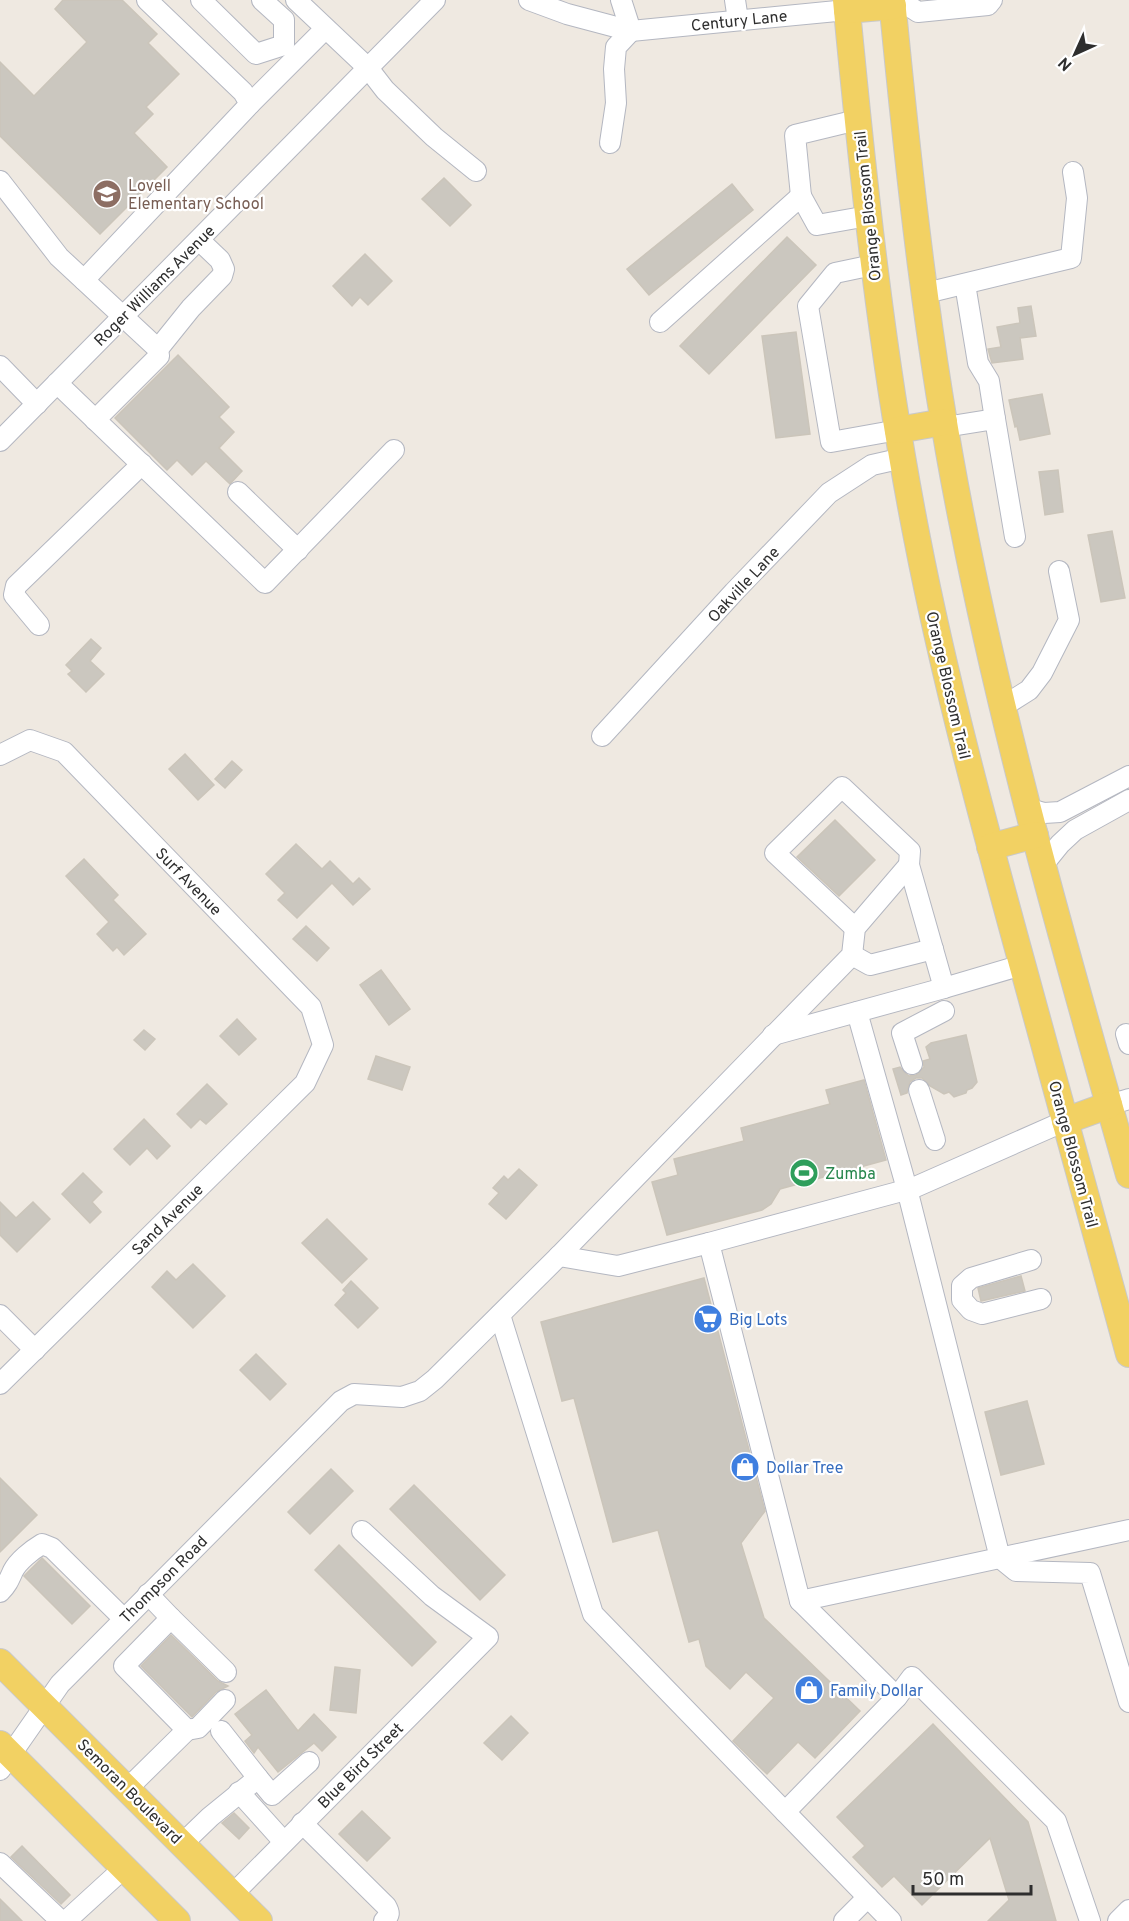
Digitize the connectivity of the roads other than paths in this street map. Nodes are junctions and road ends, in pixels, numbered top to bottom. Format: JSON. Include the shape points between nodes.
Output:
{"nodes":[{"id":1,"x":147,"y":0,"type":"edge"},
{"id":2,"x":201,"y":0,"type":"edge"},
{"id":3,"x":262,"y":0,"type":"edge"},
{"id":4,"x":297,"y":0,"type":"edge"},
{"id":5,"x":435,"y":0,"type":"edge"},
{"id":6,"x":529,"y":0,"type":"edge"},
{"id":7,"x":621,"y":0,"type":"edge"},
{"id":8,"x":735,"y":0,"type":"edge"},
{"id":9,"x":992,"y":0,"type":"edge"},
{"id":10,"x":899,"y":2,"type":"edge"},
{"id":11,"x":846,"y":5,"type":"edge"},
{"id":12,"x":738,"y":20,"type":"junction"},
{"id":13,"x":325,"y":28,"type":"junction"},
{"id":14,"x":631,"y":31,"type":"junction"},
{"id":15,"x":368,"y":68,"type":"junction"},
{"id":16,"x":250,"y":104,"type":"junction"},
{"id":17,"x":857,"y":120,"type":"junction"},
{"id":18,"x":610,"y":143,"type":"dead end"},
{"id":19,"x":476,"y":171,"type":"dead end"},
{"id":20,"x":1073,"y":172,"type":"dead end"},
{"id":21,"x":0,"y":181,"type":"edge"},
{"id":22,"x":801,"y":196,"type":"junction"},
{"id":23,"x":868,"y":216,"type":"junction"},
{"id":24,"x":199,"y":240,"type":"junction"},
{"id":25,"x":873,"y":265,"type":"junction"},
{"id":26,"x":84,"y":280,"type":"junction"},
{"id":27,"x":965,"y":284,"type":"junction"},
{"id":28,"x":926,"y":293,"type":"junction"},
{"id":29,"x":124,"y":315,"type":"junction"},
{"id":30,"x":660,"y":322,"type":"dead end"},
{"id":31,"x":158,"y":350,"type":"junction"},
{"id":32,"x":0,"y":366,"type":"edge"},
{"id":33,"x":57,"y":383,"type":"junction"},
{"id":34,"x":37,"y":404,"type":"junction"},
{"id":35,"x":995,"y":419,"type":"junction"},
{"id":36,"x":95,"y":420,"type":"junction"},
{"id":37,"x":944,"y":424,"type":"junction"},
{"id":38,"x":898,"y":430,"type":"junction"},
{"id":39,"x":0,"y":441,"type":"edge"},
{"id":40,"x":394,"y":450,"type":"dead end"},
{"id":41,"x":903,"y":458,"type":"junction"},
{"id":42,"x":142,"y":464,"type":"junction"},
{"id":43,"x":238,"y":492,"type":"dead end"},
{"id":44,"x":1016,"y":537,"type":"dead end"},
{"id":45,"x":298,"y":550,"type":"junction"},
{"id":46,"x":1059,"y":571,"type":"dead end"},
{"id":47,"x":39,"y":625,"type":"dead end"},
{"id":48,"x":1002,"y":707,"type":"junction"},
{"id":49,"x":602,"y":736,"type":"dead end"},
{"id":50,"x":0,"y":755,"type":"edge"},
{"id":51,"x":1129,"y":776,"type":"edge"},
{"id":52,"x":1129,"y":800,"type":"edge"},
{"id":53,"x":1027,"y":808,"type":"junction"},
{"id":54,"x":1035,"y":835,"type":"junction"},
{"id":55,"x":990,"y":848,"type":"junction"},
{"id":56,"x":909,"y":865,"type":"junction"},
{"id":57,"x":1043,"y":865,"type":"junction"},
{"id":58,"x":855,"y":928,"type":"junction"},
{"id":59,"x":933,"y":950,"type":"junction"},
{"id":60,"x":852,"y":955,"type":"junction"},
{"id":61,"x":1022,"y":965,"type":"junction"},
{"id":62,"x":944,"y":988,"type":"junction"},
{"id":63,"x":944,"y":1011,"type":"dead end"},
{"id":64,"x":857,"y":1012,"type":"junction"},
{"id":65,"x":772,"y":1036,"type":"junction"},
{"id":66,"x":323,"y":1045,"type":"joint"},
{"id":67,"x":912,"y":1064,"type":"dead end"},
{"id":68,"x":919,"y":1090,"type":"dead end"},
{"id":69,"x":1119,"y":1102,"type":"edge"},
{"id":70,"x":1065,"y":1121,"type":"junction"},
{"id":71,"x":935,"y":1140,"type":"dead end"},
{"id":72,"x":1129,"y":1174,"type":"edge"},
{"id":73,"x":907,"y":1190,"type":"junction"},
{"id":74,"x":709,"y":1243,"type":"junction"},
{"id":75,"x":559,"y":1256,"type":"junction"},
{"id":76,"x":1031,"y":1260,"type":"dead end"},
{"id":77,"x":1041,"y":1299,"type":"dead end"},
{"id":78,"x":0,"y":1315,"type":"edge"},
{"id":79,"x":501,"y":1315,"type":"junction"},
{"id":80,"x":35,"y":1350,"type":"junction"},
{"id":81,"x":1129,"y":1354,"type":"edge"},
{"id":82,"x":0,"y":1384,"type":"edge"},
{"id":83,"x":1129,"y":1530,"type":"edge"},
{"id":84,"x":362,"y":1531,"type":"dead end"},
{"id":85,"x":1000,"y":1558,"type":"junction"},
{"id":86,"x":0,"y":1592,"type":"edge"},
{"id":87,"x":148,"y":1594,"type":"junction"},
{"id":88,"x":800,"y":1601,"type":"junction"},
{"id":89,"x":171,"y":1618,"type":"junction"},
{"id":90,"x":124,"y":1619,"type":"junction"},
{"id":91,"x":0,"y":1662,"type":"edge"},
{"id":92,"x":226,"y":1672,"type":"dead end"},
{"id":93,"x":897,"y":1697,"type":"junction"},
{"id":94,"x":225,"y":1700,"type":"dead end"},
{"id":95,"x":1129,"y":1702,"type":"edge"},
{"id":96,"x":44,"y":1706,"type":"junction"},
{"id":97,"x":186,"y":1730,"type":"junction"},
{"id":98,"x":221,"y":1731,"type":"dead end"},
{"id":99,"x":4,"y":1756,"type":"edge"},
{"id":100,"x":309,"y":1762,"type":"dead end"},
{"id":101,"x":258,"y":1778,"type":"junction"},
{"id":102,"x":127,"y":1789,"type":"junction"},
{"id":103,"x":240,"y":1792,"type":"junction"},
{"id":104,"x":785,"y":1812,"type":"junction"},
{"id":105,"x":302,"y":1823,"type":"junction"},
{"id":106,"x":284,"y":1842,"type":"junction"},
{"id":107,"x":182,"y":1844,"type":"junction"},
{"id":108,"x":0,"y":1863,"type":"edge"},
{"id":109,"x":124,"y":1868,"type":"junction"},
{"id":110,"x":233,"y":1894,"type":"junction"},
{"id":111,"x":868,"y":1897,"type":"junction"},
{"id":112,"x":1129,"y":1910,"type":"edge"},
{"id":113,"x":61,"y":1921,"type":"edge"},
{"id":114,"x":66,"y":1921,"type":"edge"},
{"id":115,"x":177,"y":1921,"type":"edge"},
{"id":116,"x":260,"y":1921,"type":"edge"},
{"id":117,"x":384,"y":1921,"type":"edge"},
{"id":118,"x":844,"y":1921,"type":"edge"},
{"id":119,"x":891,"y":1921,"type":"edge"},
{"id":120,"x":1090,"y":1921,"type":"edge"},
{"id":121,"x":1118,"y":1921,"type":"edge"}],
"edges":[{"from":1,"to":16,"type":"street","via":[[243,92]]},
{"from":2,"to":3,"type":"street","via":[[256,54],[284,45],[284,20]]},
{"from":4,"to":13,"type":"street"},
{"from":5,"to":15,"type":"street","name":"Roger Williams Avenue"},
{"from":6,"to":14,"type":"street"},
{"from":7,"to":14,"type":"street"},
{"from":8,"to":12,"type":"street"},
{"from":9,"to":10,"type":"street","via":[[988,5],[918,12]]},
{"from":10,"to":11,"type":"main road"},
{"from":10,"to":28,"type":"main road"},
{"from":11,"to":12,"type":"street","name":"Century Lane"},
{"from":11,"to":17,"type":"main road","name":"Orange Blossom Trail"},
{"from":12,"to":14,"type":"street","name":"Century Lane"},
{"from":13,"to":15,"type":"street"},
{"from":13,"to":16,"type":"street"},
{"from":14,"to":18,"type":"street","via":[[616,47],[616,103]]},
{"from":15,"to":19,"type":"street","via":[[434,137]]},
{"from":15,"to":24,"type":"street","name":"Roger Williams Avenue"},
{"from":16,"to":26,"type":"street"},
{"from":17,"to":22,"type":"street","via":[[795,135]]},
{"from":17,"to":23,"type":"main road","name":"Orange Blossom Trail"},
{"from":20,"to":27,"type":"street","via":[[1077,198],[1071,258]]},
{"from":21,"to":26,"type":"street","via":[[59,257]]},
{"from":22,"to":23,"type":"street","via":[[817,225]]},
{"from":22,"to":30,"type":"street"},
{"from":23,"to":25,"type":"main road","name":"Orange Blossom Trail"},
{"from":24,"to":29,"type":"street","name":"Roger Williams Avenue"},
{"from":24,"to":31,"type":"street","via":[[220,260],[222,276]]},
{"from":25,"to":38,"type":"main road","name":"Orange Blossom Trail"},
{"from":25,"to":38,"type":"street","via":[[835,273],[808,306],[831,442]]},
{"from":26,"to":29,"type":"street"},
{"from":27,"to":28,"type":"street"},
{"from":27,"to":35,"type":"street","via":[[978,363],[989,381]]},
{"from":28,"to":37,"type":"main road"},
{"from":29,"to":31,"type":"street"},
{"from":29,"to":33,"type":"street","name":"Roger Williams Avenue"},
{"from":31,"to":36,"type":"street","via":[[159,356]]},
{"from":32,"to":34,"type":"street"},
{"from":33,"to":34,"type":"street","name":"Roger Williams Avenue"},
{"from":33,"to":36,"type":"street"},
{"from":34,"to":39,"type":"street","name":"Roger Williams Avenue"},
{"from":35,"to":37,"type":"street"},
{"from":35,"to":44,"type":"street"},
{"from":36,"to":42,"type":"street"},
{"from":37,"to":38,"type":"main road"},
{"from":37,"to":48,"type":"main road"},
{"from":38,"to":41,"type":"main road","name":"Orange Blossom Trail"},
{"from":40,"to":45,"type":"street"},
{"from":41,"to":49,"type":"street","name":"Oakville Lane","via":[[872,465],[830,493]]},
{"from":41,"to":55,"type":"main road","name":"Orange Blossom Trail","via":[[938,639]]},
{"from":42,"to":45,"type":"street","via":[[265,583]]},
{"from":42,"to":47,"type":"street","via":[[15,586],[14,595]]},
{"from":43,"to":45,"type":"street"},
{"from":46,"to":48,"type":"street","via":[[1069,620],[1029,690]]},
{"from":48,"to":53,"type":"main road"},
{"from":50,"to":66,"type":"street","name":"Surf Avenue","via":[[30,740],[64,752],[311,1007]]},
{"from":51,"to":53,"type":"street","via":[[1060,812]]},
{"from":52,"to":57,"type":"street","via":[[1075,830]]},
{"from":53,"to":54,"type":"main road"},
{"from":54,"to":55,"type":"main road"},
{"from":54,"to":57,"type":"main road"},
{"from":55,"to":61,"type":"main road","name":"Orange Blossom Trail"},
{"from":56,"to":58,"type":"street"},
{"from":56,"to":58,"type":"street","via":[[910,851],[842,787],[775,853]]},
{"from":56,"to":59,"type":"street"},
{"from":57,"to":69,"type":"main road"},
{"from":58,"to":60,"type":"street"},
{"from":59,"to":60,"type":"street","via":[[870,965]]},
{"from":59,"to":62,"type":"street"},
{"from":60,"to":65,"type":"street"},
{"from":61,"to":62,"type":"street"},
{"from":61,"to":70,"type":"main road","name":"Orange Blossom Trail"},
{"from":62,"to":64,"type":"street"},
{"from":63,"to":67,"type":"street","via":[[902,1033]]},
{"from":64,"to":65,"type":"street"},
{"from":64,"to":73,"type":"street"},
{"from":65,"to":75,"type":"street"},
{"from":66,"to":80,"type":"street","name":"Sand Avenue","via":[[305,1083]]},
{"from":68,"to":71,"type":"street"},
{"from":69,"to":70,"type":"main road"},
{"from":69,"to":72,"type":"main road"},
{"from":70,"to":73,"type":"street"},
{"from":70,"to":81,"type":"main road","name":"Orange Blossom Trail"},
{"from":73,"to":74,"type":"street"},
{"from":73,"to":85,"type":"street"},
{"from":74,"to":75,"type":"street","via":[[618,1266]]},
{"from":74,"to":88,"type":"street"},
{"from":75,"to":79,"type":"street"},
{"from":76,"to":77,"type":"street","via":[[971,1278],[962,1286],[962,1300],[971,1310],[982,1314]]},
{"from":78,"to":80,"type":"street"},
{"from":79,"to":87,"type":"street","name":"Thompson Road","via":[[420,1391],[402,1397],[354,1394],[341,1401]]},
{"from":79,"to":104,"type":"street","via":[[593,1614]]},
{"from":80,"to":82,"type":"street","name":"Sand Avenue"},
{"from":83,"to":85,"type":"street"},
{"from":84,"to":105,"type":"street","name":"Blue Bird Street","via":[[481,1644]]},
{"from":85,"to":88,"type":"street"},
{"from":85,"to":95,"type":"street","via":[[1016,1571],[1090,1573]]},
{"from":86,"to":90,"type":"street","via":[[9,1583],[14,1569],[42,1544],[52,1548]]},
{"from":87,"to":89,"type":"street"},
{"from":87,"to":90,"type":"street","name":"Thompson Road"},
{"from":88,"to":93,"type":"street"},
{"from":89,"to":92,"type":"street"},
{"from":89,"to":97,"type":"street","via":[[124,1666]]},
{"from":90,"to":96,"type":"street","name":"Thompson Road","via":[[60,1684]]},
{"from":91,"to":96,"type":"main road","name":"Semoran Boulevard"},
{"from":93,"to":104,"type":"street"},
{"from":93,"to":120,"type":"street","via":[[912,1677],[1056,1821]]},
{"from":94,"to":97,"type":"street","via":[[198,1728]]},
{"from":96,"to":99,"type":"street","name":"Thompson Road"},
{"from":96,"to":102,"type":"main road","name":"Semoran Boulevard"},
{"from":97,"to":102,"type":"street"},
{"from":98,"to":101,"type":"street"},
{"from":99,"to":109,"type":"main road"},
{"from":100,"to":101,"type":"street","via":[[272,1795]]},
{"from":101,"to":103,"type":"street"},
{"from":102,"to":107,"type":"main road","name":"Semoran Boulevard"},
{"from":103,"to":106,"type":"street"},
{"from":103,"to":107,"type":"street"},
{"from":104,"to":111,"type":"street"},
{"from":105,"to":106,"type":"street","name":"Blue Bird Street"},
{"from":105,"to":117,"type":"street","via":[[386,1906],[390,1912]]},
{"from":106,"to":110,"type":"street","name":"Blue Bird Street"},
{"from":107,"to":110,"type":"main road","name":"Semoran Boulevard"},
{"from":108,"to":113,"type":"street"},
{"from":109,"to":114,"type":"street"},
{"from":109,"to":115,"type":"main road"},
{"from":110,"to":116,"type":"main road","name":"Semoran Boulevard"},
{"from":111,"to":118,"type":"street"},
{"from":111,"to":119,"type":"street"},
{"from":112,"to":121,"type":"street"}]}
